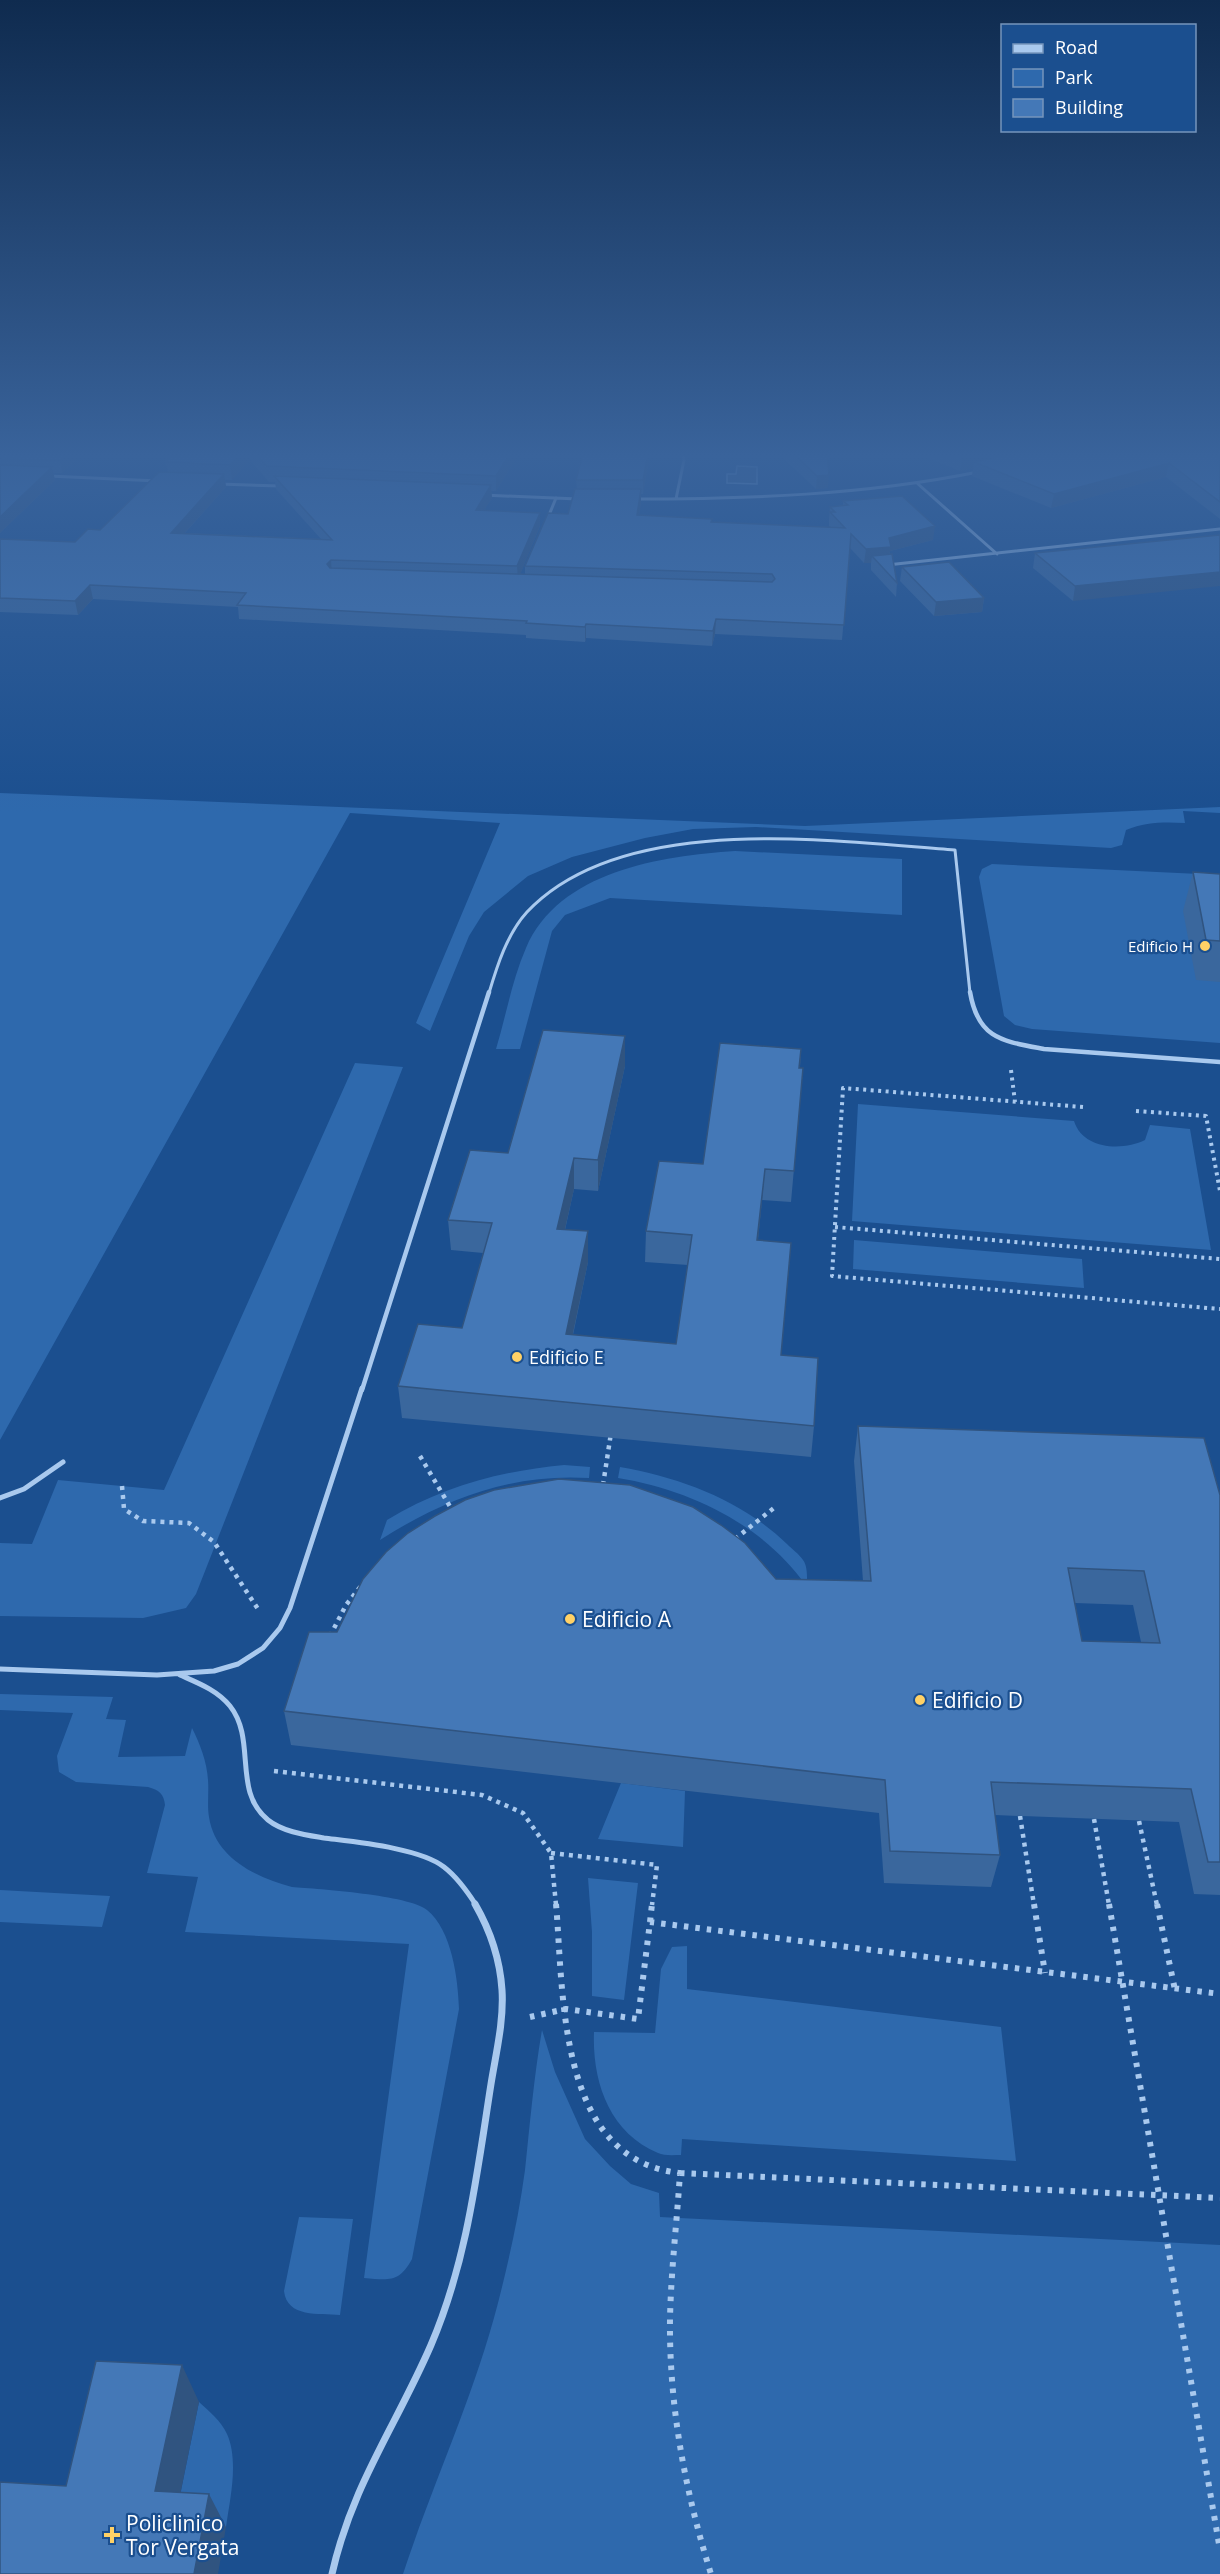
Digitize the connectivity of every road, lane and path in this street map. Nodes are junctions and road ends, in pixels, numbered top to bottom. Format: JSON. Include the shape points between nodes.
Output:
{"nodes":[{"id":1,"x":1220,"y":1062,"type":"edge"},
{"id":2,"x":1083,"y":1107,"type":"dead end"},
{"id":3,"x":1136,"y":1111,"type":"dead end"},
{"id":4,"x":1220,"y":1191,"type":"edge"},
{"id":5,"x":835,"y":1227,"type":"junction"},
{"id":6,"x":1220,"y":1259,"type":"edge"},
{"id":7,"x":1220,"y":1310,"type":"edge"},
{"id":8,"x":612,"y":1426,"type":"edge"},
{"id":9,"x":420,"y":1456,"type":"dead end"},
{"id":10,"x":606,"y":1458,"type":"dead end"},
{"id":11,"x":63,"y":1462,"type":"dead end"},
{"id":12,"x":122,"y":1486,"type":"dead end"},
{"id":13,"x":0,"y":1498,"type":"edge"},
{"id":14,"x":775,"y":1507,"type":"dead end"},
{"id":15,"x":457,"y":1518,"type":"edge"},
{"id":16,"x":736,"y":1546,"type":"edge"},
{"id":17,"x":370,"y":1586,"type":"edge"},
{"id":18,"x":278,"y":1631,"type":"junction"},
{"id":19,"x":326,"y":1644,"type":"edge"},
{"id":20,"x":0,"y":1669,"type":"edge"},
{"id":21,"x":177,"y":1674,"type":"junction"},
{"id":22,"x":246,"y":1768,"type":"junction"},
{"id":23,"x":1020,"y":1816,"type":"edge"},
{"id":24,"x":1094,"y":1819,"type":"edge"},
{"id":25,"x":1139,"y":1821,"type":"edge"},
{"id":26,"x":551,"y":1853,"type":"junction"},
{"id":27,"x":650,"y":1922,"type":"junction"},
{"id":28,"x":1045,"y":1973,"type":"junction"},
{"id":29,"x":1122,"y":1983,"type":"junction"},
{"id":30,"x":1174,"y":1990,"type":"junction"},
{"id":31,"x":1220,"y":1994,"type":"edge"},
{"id":32,"x":566,"y":2010,"type":"junction"},
{"id":33,"x":680,"y":2173,"type":"junction"},
{"id":34,"x":1159,"y":2196,"type":"junction"},
{"id":35,"x":1220,"y":2198,"type":"edge"},
{"id":36,"x":1220,"y":2550,"type":"edge"},
{"id":37,"x":332,"y":2574,"type":"edge"},
{"id":38,"x":711,"y":2574,"type":"edge"}],
"edges":[{"from":1,"to":18,"type":"lane","via":[[1044,1049],[1017,1044],[984,1029],[975,1015],[970,994],[955,850],[805,840],[701,841],[630,855],[589,870],[555,889],[531,908],[516,928],[491,981],[304,1567]]},
{"from":2,"to":5,"type":"path","via":[[843,1088]]},
{"from":3,"to":4,"type":"path","via":[[1206,1116]]},
{"from":5,"to":6,"type":"path"},
{"from":5,"to":7,"type":"path","via":[[832,1276]]},
{"from":8,"to":10,"type":"path","via":[[602,1490]]},
{"from":9,"to":15,"type":"path"},
{"from":11,"to":13,"type":"lane","via":[[24,1489]]},
{"from":12,"to":18,"type":"path","via":[[124,1509],[143,1521],[189,1523],[214,1542],[251,1602]]},
{"from":14,"to":16,"type":"path","via":[[731,1542]]},
{"from":17,"to":19,"type":"path","via":[[363,1583],[346,1605]]},
{"from":18,"to":21,"type":"lane","via":[[267,1646],[231,1668]]},
{"from":20,"to":21,"type":"lane"},
{"from":21,"to":22,"type":"lane","via":[[210,1687],[234,1711],[243,1737]]},
{"from":22,"to":26,"type":"path","via":[[482,1795],[523,1813]]},
{"from":22,"to":37,"type":"lane","via":[[254,1802],[267,1820],[308,1835],[417,1854],[455,1876],[472,1895],[495,1951],[502,1990],[479,2172],[461,2259],[430,2346],[365,2472],[348,2514]]},
{"from":23,"to":28,"type":"path"},
{"from":24,"to":29,"type":"path"},
{"from":25,"to":30,"type":"path"},
{"from":26,"to":27,"type":"path","via":[[657,1865]]},
{"from":26,"to":32,"type":"path"},
{"from":27,"to":28,"type":"path"},
{"from":27,"to":32,"type":"path","via":[[638,2019]]},
{"from":28,"to":29,"type":"path"},
{"from":29,"to":30,"type":"path"},
{"from":29,"to":34,"type":"path"},
{"from":30,"to":31,"type":"path"},
{"from":32,"to":33,"type":"path","via":[[569,2052],[601,2129],[638,2162]]},
{"from":33,"to":34,"type":"path"},
{"from":33,"to":38,"type":"path","via":[[671,2288],[671,2361],[680,2453]]},
{"from":34,"to":35,"type":"path"},
{"from":34,"to":36,"type":"path"}]}
